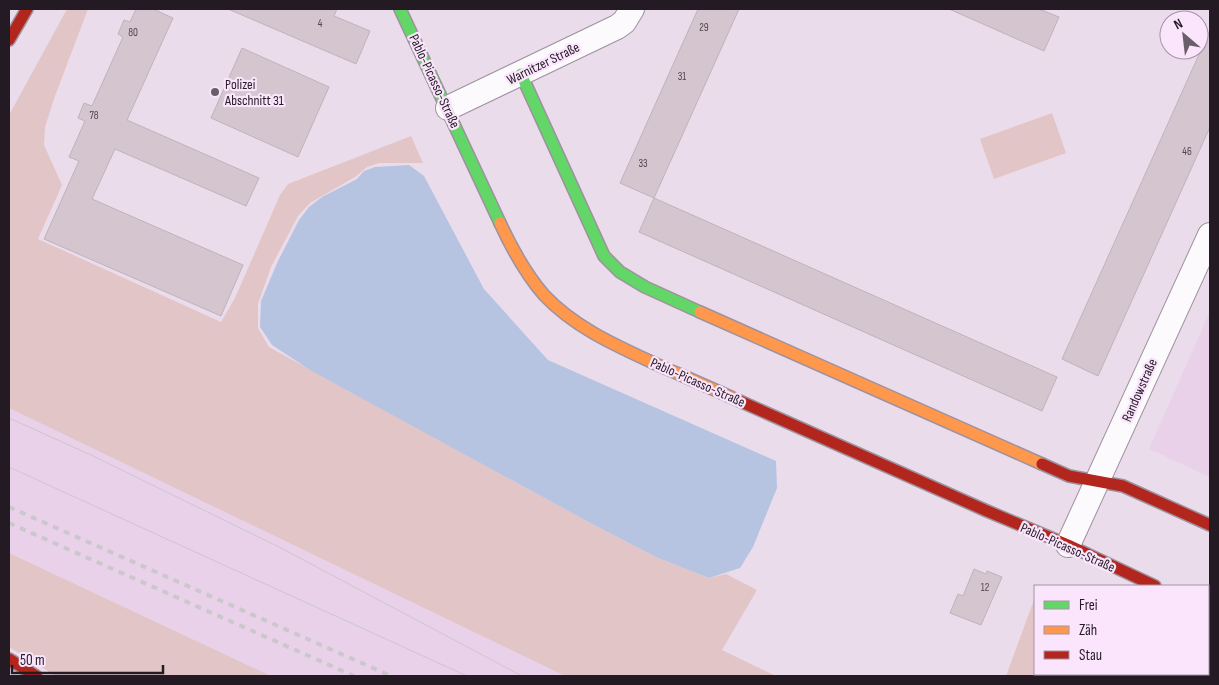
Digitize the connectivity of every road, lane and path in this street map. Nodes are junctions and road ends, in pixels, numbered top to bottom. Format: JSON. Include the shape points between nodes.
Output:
{"nodes":[{"id":1,"x":26,"y":9,"type":"edge"},
{"id":2,"x":400,"y":9,"type":"edge"},
{"id":3,"x":632,"y":9,"type":"edge"},
{"id":4,"x":9,"y":40,"type":"edge"},
{"id":5,"x":521,"y":74,"type":"junction"},
{"id":6,"x":448,"y":108,"type":"junction"},
{"id":7,"x":1210,"y":235,"type":"edge"},
{"id":8,"x":1098,"y":480,"type":"junction"},
{"id":9,"x":1210,"y":525,"type":"edge"},
{"id":10,"x":1068,"y":545,"type":"junction"},
{"id":11,"x":1153,"y":585,"type":"edge"},
{"id":12,"x":9,"y":659,"type":"edge"},
{"id":13,"x":36,"y":676,"type":"edge"}],
"edges":[{"from":1,"to":4,"type":"main road"},
{"from":2,"to":6,"type":"main road","name":"Pablo-Picasso-Straße"},
{"from":3,"to":5,"type":"street","name":"Warnitzer Straße","via":[[617,27]]},
{"from":5,"to":6,"type":"street","name":"Warnitzer Straße"},
{"from":5,"to":8,"type":"main road","via":[[604,256],[620,272],[645,288],[1069,476]]},
{"from":6,"to":10,"type":"main road","name":"Pablo-Picasso-Straße","via":[[519,261],[554,305],[581,326],[609,342]]},
{"from":7,"to":8,"type":"street","name":"Randowstraße"},
{"from":8,"to":9,"type":"main road","via":[[1123,486]]},
{"from":8,"to":10,"type":"street","name":"Randowstraße"},
{"from":10,"to":11,"type":"main road","name":"Pablo-Picasso-Straße"},
{"from":12,"to":13,"type":"main road"}]}
